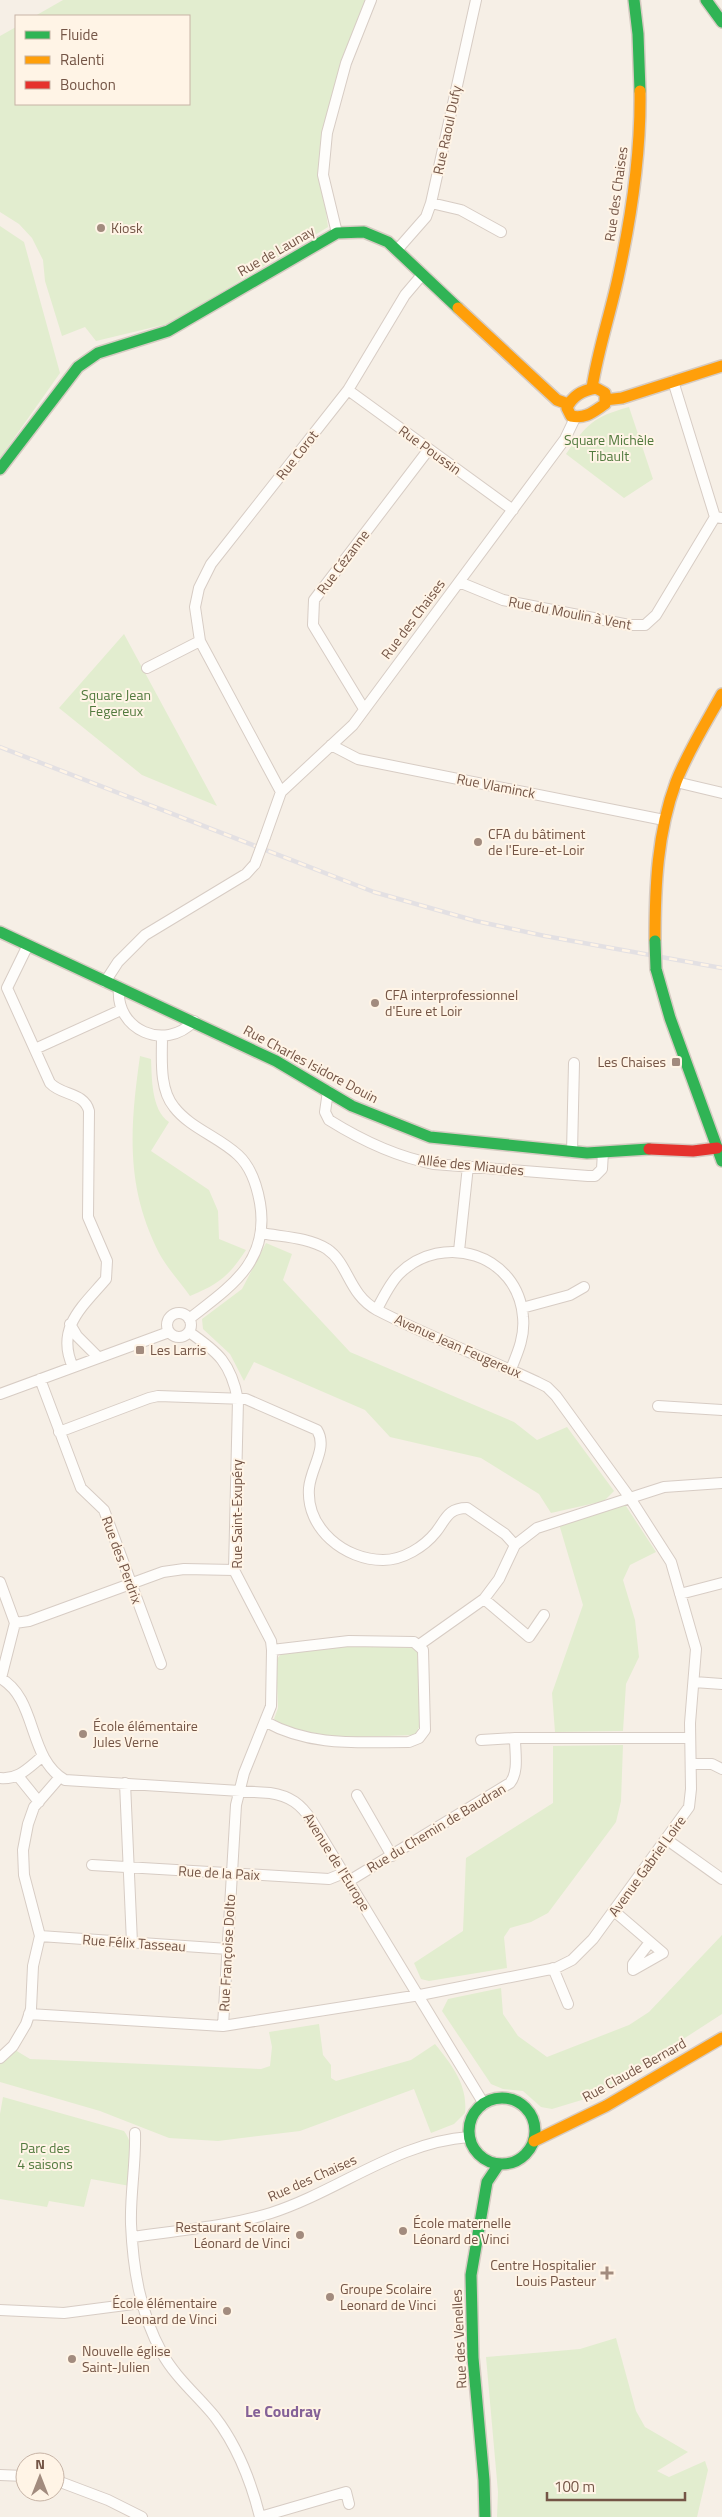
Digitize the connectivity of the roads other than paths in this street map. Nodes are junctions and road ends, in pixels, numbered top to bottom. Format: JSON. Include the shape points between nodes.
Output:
{"nodes":[{"id":1,"x":371,"y":0,"type":"edge"},
{"id":2,"x":476,"y":0,"type":"edge"},
{"id":3,"x":634,"y":0,"type":"edge"},
{"id":4,"x":706,"y":0,"type":"edge"},
{"id":5,"x":722,"y":22,"type":"edge"},
{"id":6,"x":432,"y":203,"type":"junction"},
{"id":7,"x":501,"y":232,"type":"dead end"},
{"id":8,"x":337,"y":233,"type":"junction"},
{"id":9,"x":396,"y":250,"type":"junction"},
{"id":10,"x":422,"y":275,"type":"junction"},
{"id":11,"x":722,"y":366,"type":"edge"},
{"id":12,"x":673,"y":381,"type":"junction"},
{"id":13,"x":592,"y":388,"type":"junction"},
{"id":14,"x":348,"y":390,"type":"junction"},
{"id":15,"x":605,"y":400,"type":"junction"},
{"id":16,"x":568,"y":404,"type":"junction"},
{"id":17,"x":575,"y":418,"type":"junction"},
{"id":18,"x":429,"y":450,"type":"junction"},
{"id":19,"x":0,"y":469,"type":"edge"},
{"id":20,"x":513,"y":510,"type":"junction"},
{"id":21,"x":718,"y":518,"type":"edge"},
{"id":22,"x":459,"y":582,"type":"junction"},
{"id":23,"x":200,"y":641,"type":"junction"},
{"id":24,"x":147,"y":668,"type":"dead end"},
{"id":25,"x":722,"y":694,"type":"edge"},
{"id":26,"x":364,"y":710,"type":"junction"},
{"id":27,"x":331,"y":745,"type":"junction"},
{"id":28,"x":676,"y":782,"type":"junction"},
{"id":29,"x":282,"y":792,"type":"junction"},
{"id":30,"x":722,"y":793,"type":"edge"},
{"id":31,"x":664,"y":820,"type":"junction"},
{"id":32,"x":0,"y":932,"type":"edge"},
{"id":33,"x":28,"y":945,"type":"junction"},
{"id":34,"x":105,"y":982,"type":"junction"},
{"id":35,"x":4,"y":988,"type":"edge"},
{"id":36,"x":119,"y":988,"type":"junction"},
{"id":37,"x":121,"y":1010,"type":"junction"},
{"id":38,"x":194,"y":1021,"type":"junction"},
{"id":39,"x":162,"y":1037,"type":"junction"},
{"id":40,"x":35,"y":1049,"type":"junction"},
{"id":41,"x":574,"y":1063,"type":"dead end"},
{"id":42,"x":328,"y":1091,"type":"junction"},
{"id":43,"x":720,"y":1147,"type":"edge"},
{"id":44,"x":572,"y":1152,"type":"junction"},
{"id":45,"x":603,"y":1152,"type":"junction"},
{"id":46,"x":722,"y":1161,"type":"edge"},
{"id":47,"x":468,"y":1166,"type":"junction"},
{"id":48,"x":261,"y":1233,"type":"junction"},
{"id":49,"x":458,"y":1251,"type":"junction"},
{"id":50,"x":584,"y":1288,"type":"dead end"},
{"id":51,"x":522,"y":1308,"type":"junction"},
{"id":52,"x":377,"y":1309,"type":"junction"},
{"id":53,"x":189,"y":1318,"type":"junction"},
{"id":54,"x":70,"y":1324,"type":"junction"},
{"id":55,"x":169,"y":1332,"type":"junction"},
{"id":56,"x":189,"y":1332,"type":"junction"},
{"id":57,"x":98,"y":1358,"type":"junction"},
{"id":58,"x":73,"y":1367,"type":"junction"},
{"id":59,"x":511,"y":1369,"type":"junction"},
{"id":60,"x":40,"y":1379,"type":"junction"},
{"id":61,"x":0,"y":1394,"type":"edge"},
{"id":62,"x":238,"y":1400,"type":"junction"},
{"id":63,"x":658,"y":1406,"type":"dead end"},
{"id":64,"x":722,"y":1410,"type":"edge"},
{"id":65,"x":59,"y":1432,"type":"junction"},
{"id":66,"x":722,"y":1482,"type":"edge"},
{"id":67,"x":630,"y":1498,"type":"junction"},
{"id":68,"x":515,"y":1545,"type":"junction"},
{"id":69,"x":234,"y":1570,"type":"junction"},
{"id":70,"x":0,"y":1582,"type":"edge"},
{"id":71,"x":722,"y":1583,"type":"edge"},
{"id":72,"x":131,"y":1584,"type":"junction"},
{"id":73,"x":680,"y":1594,"type":"junction"},
{"id":74,"x":484,"y":1600,"type":"junction"},
{"id":75,"x":544,"y":1615,"type":"dead end"},
{"id":76,"x":15,"y":1623,"type":"junction"},
{"id":77,"x":419,"y":1645,"type":"junction"},
{"id":78,"x":272,"y":1650,"type":"junction"},
{"id":79,"x":161,"y":1664,"type":"dead end"},
{"id":80,"x":0,"y":1678,"type":"edge"},
{"id":81,"x":694,"y":1682,"type":"junction"},
{"id":82,"x":722,"y":1684,"type":"edge"},
{"id":83,"x":266,"y":1722,"type":"junction"},
{"id":84,"x":515,"y":1738,"type":"junction"},
{"id":85,"x":690,"y":1738,"type":"junction"},
{"id":86,"x":481,"y":1740,"type":"dead end"},
{"id":87,"x":43,"y":1756,"type":"junction"},
{"id":88,"x":691,"y":1764,"type":"junction"},
{"id":89,"x":722,"y":1769,"type":"edge"},
{"id":90,"x":18,"y":1776,"type":"junction"},
{"id":91,"x":60,"y":1777,"type":"junction"},
{"id":92,"x":0,"y":1778,"type":"edge"},
{"id":93,"x":125,"y":1783,"type":"junction"},
{"id":94,"x":240,"y":1791,"type":"junction"},
{"id":95,"x":357,"y":1795,"type":"dead end"},
{"id":96,"x":38,"y":1802,"type":"junction"},
{"id":97,"x":666,"y":1839,"type":"junction"},
{"id":98,"x":392,"y":1856,"type":"junction"},
{"id":99,"x":92,"y":1865,"type":"dead end"},
{"id":100,"x":129,"y":1867,"type":"junction"},
{"id":101,"x":232,"y":1873,"type":"junction"},
{"id":102,"x":346,"y":1877,"type":"junction"},
{"id":103,"x":722,"y":1879,"type":"edge"},
{"id":104,"x":614,"y":1911,"type":"junction"},
{"id":105,"x":40,"y":1936,"type":"junction"},
{"id":106,"x":650,"y":1942,"type":"dead end"},
{"id":107,"x":132,"y":1943,"type":"junction"},
{"id":108,"x":228,"y":1949,"type":"junction"},
{"id":109,"x":553,"y":1968,"type":"junction"},
{"id":110,"x":420,"y":1995,"type":"junction"},
{"id":111,"x":568,"y":2004,"type":"dead end"},
{"id":112,"x":30,"y":2014,"type":"junction"},
{"id":113,"x":223,"y":2026,"type":"junction"},
{"id":114,"x":722,"y":2038,"type":"edge"},
{"id":115,"x":0,"y":2058,"type":"edge"},
{"id":116,"x":484,"y":2104,"type":"junction"},
{"id":117,"x":135,"y":2133,"type":"dead end"},
{"id":118,"x":470,"y":2137,"type":"junction"},
{"id":119,"x":534,"y":2141,"type":"junction"},
{"id":120,"x":499,"y":2164,"type":"junction"},
{"id":121,"x":133,"y":2237,"type":"junction"},
{"id":122,"x":141,"y":2303,"type":"junction"},
{"id":123,"x":0,"y":2310,"type":"edge"},
{"id":124,"x":0,"y":2475,"type":"edge"},
{"id":125,"x":15,"y":2476,"type":"edge"},
{"id":126,"x":65,"y":2484,"type":"edge"},
{"id":127,"x":349,"y":2504,"type":"dead end"},
{"id":128,"x":142,"y":2517,"type":"edge"},
{"id":129,"x":260,"y":2517,"type":"edge"},
{"id":130,"x":485,"y":2517,"type":"edge"}],
"edges":[{"from":1,"to":8,"type":"street","via":[[346,64],[326,133],[323,176]]},
{"from":2,"to":6,"type":"street","name":"Rue Raoul Dufy"},
{"from":3,"to":13,"type":"street","name":"Rue des Chaises","via":[[641,44],[639,149],[619,273]]},
{"from":4,"to":5,"type":"street"},
{"from":6,"to":7,"type":"street","via":[[461,210]]},
{"from":6,"to":9,"type":"street","name":"Rue Raoul Dufy","via":[[426,217]]},
{"from":8,"to":9,"type":"street","name":"Rue de Launay","via":[[351,230],[371,232]]},
{"from":8,"to":19,"type":"street","name":"Rue de Launay","via":[[168,331],[98,353],[78,367]]},
{"from":9,"to":10,"type":"street","name":"Rue de Launay"},
{"from":10,"to":14,"type":"street","name":"Rue Corot","via":[[405,295]]},
{"from":10,"to":16,"type":"street","name":"Rue de Launay","via":[[557,400]]},
{"from":11,"to":12,"type":"street"},
{"from":12,"to":15,"type":"street"},
{"from":12,"to":21,"type":"street"},
{"from":13,"to":15,"type":"street","via":[[602,390]]},
{"from":13,"to":16,"type":"street"},
{"from":14,"to":18,"type":"street","name":"Rue Poussin"},
{"from":14,"to":23,"type":"street","name":"Rue Corot","via":[[211,564],[199,588],[195,608]]},
{"from":15,"to":17,"type":"street","via":[[588,416]]},
{"from":16,"to":17,"type":"street","via":[[568,413]]},
{"from":17,"to":20,"type":"street","name":"Rue des Chaises","via":[[565,439]]},
{"from":18,"to":20,"type":"street","name":"Rue Poussin"},
{"from":18,"to":26,"type":"street","name":"Rue Cézanne","via":[[314,600],[313,625]]},
{"from":20,"to":22,"type":"street","name":"Rue des Chaises"},
{"from":21,"to":22,"type":"street","name":"Rue du Moulin à Vent","via":[[656,615],[645,625],[629,626],[503,600]]},
{"from":22,"to":26,"type":"street","name":"Rue des Chaises"},
{"from":23,"to":24,"type":"street"},
{"from":23,"to":29,"type":"street","name":"Rue Corot"},
{"from":25,"to":28,"type":"street"},
{"from":26,"to":27,"type":"street","name":"Rue des Chaises"},
{"from":27,"to":29,"type":"street","name":"Rue des Chaises"},
{"from":27,"to":31,"type":"street","name":"Rue Vlaminck","via":[[358,759]]},
{"from":28,"to":30,"type":"street"},
{"from":28,"to":31,"type":"street"},
{"from":29,"to":34,"type":"street","name":"Rue des Chaises","bridge":true,"via":[[255,864],[246,874],[145,935],[118,962]]},
{"from":31,"to":43,"type":"street","bridge":true,"via":[[656,863],[656,969],[670,1018]]},
{"from":32,"to":33,"type":"street","name":"Rue Charles Isidore Douin"},
{"from":33,"to":34,"type":"street","name":"Rue Charles Isidore Douin"},
{"from":33,"to":35,"type":"street"},
{"from":34,"to":36,"type":"street","name":"Rue Charles Isidore Douin"},
{"from":35,"to":40,"type":"street"},
{"from":36,"to":37,"type":"street"},
{"from":36,"to":38,"type":"street","name":"Rue Charles Isidore Douin"},
{"from":37,"to":39,"type":"street","via":[[135,1028]]},
{"from":37,"to":40,"type":"street"},
{"from":38,"to":39,"type":"street","via":[[187,1028]]},
{"from":38,"to":42,"type":"street","name":"Rue Charles Isidore Douin","via":[[276,1061]]},
{"from":39,"to":48,"type":"street","via":[[166,1092],[173,1106],[240,1156],[252,1174],[259,1194]]},
{"from":40,"to":54,"type":"street","via":[[50,1083],[56,1089],[79,1097],[89,1111],[88,1217],[107,1261],[107,1271],[106,1279]]},
{"from":41,"to":44,"type":"street"},
{"from":42,"to":44,"type":"street","name":"Rue Charles Isidore Douin","via":[[352,1106],[430,1137]]},
{"from":42,"to":47,"type":"street","name":"Allée des Miaudes","via":[[325,1112],[336,1124],[407,1158]]},
{"from":43,"to":45,"type":"street","name":"Rue Charles Isidore Douin","via":[[694,1151],[636,1148]]},
{"from":43,"to":46,"type":"street"},
{"from":44,"to":45,"type":"street","name":"Rue Charles Isidore Douin"},
{"from":45,"to":47,"type":"street","name":"Allée des Miaudes","via":[[602,1169],[595,1176]]},
{"from":47,"to":49,"type":"street"},
{"from":48,"to":52,"type":"street","name":"Avenue Jean Feugereux","via":[[298,1239],[327,1250],[335,1257],[354,1290]]},
{"from":48,"to":53,"type":"street","via":[[245,1272],[225,1292]]},
{"from":49,"to":51,"type":"street","via":[[472,1254],[498,1268],[516,1291]]},
{"from":49,"to":52,"type":"street","via":[[432,1254],[409,1265],[398,1275]]},
{"from":50,"to":51,"type":"street"},
{"from":51,"to":59,"type":"street","via":[[523,1330]]},
{"from":52,"to":59,"type":"street","name":"Avenue Jean Feugereux"},
{"from":53,"to":55,"type":"street","via":[[180,1313],[172,1315],[167,1325]]},
{"from":53,"to":56,"type":"street"},
{"from":54,"to":57,"type":"street"},
{"from":54,"to":58,"type":"street","via":[[68,1349]]},
{"from":55,"to":56,"type":"street","via":[[179,1337]]},
{"from":55,"to":57,"type":"street"},
{"from":56,"to":62,"type":"street","name":"Rue Saint-Exupéry","via":[[224,1360],[234,1380]]},
{"from":57,"to":58,"type":"street"},
{"from":58,"to":60,"type":"street"},
{"from":59,"to":67,"type":"street","name":"Avenue Jean Feugereux","via":[[547,1387],[556,1396]]},
{"from":60,"to":61,"type":"street"},
{"from":60,"to":65,"type":"street","name":"Rue des Perdrix"},
{"from":62,"to":65,"type":"street","via":[[222,1397],[149,1398]]},
{"from":62,"to":68,"type":"street","via":[[246,1400],[317,1430],[322,1438],[322,1448],[312,1469],[309,1490],[312,1511],[321,1528],[346,1551],[384,1560],[404,1556],[420,1548],[447,1514],[460,1508],[467,1508],[505,1534]]},
{"from":62,"to":69,"type":"street","name":"Rue Saint-Exupéry"},
{"from":63,"to":64,"type":"street"},
{"from":65,"to":72,"type":"street","name":"Rue des Perdrix","via":[[81,1488],[104,1510]]},
{"from":66,"to":67,"type":"street","via":[[664,1487]]},
{"from":67,"to":68,"type":"street","via":[[537,1528]]},
{"from":67,"to":73,"type":"street","name":"Avenue Gabriel Loire","via":[[667,1555]]},
{"from":68,"to":74,"type":"street","via":[[499,1579]]},
{"from":69,"to":72,"type":"street","via":[[176,1569]]},
{"from":69,"to":78,"type":"street","name":"Rue Saint-Exupéry","via":[[271,1641]]},
{"from":70,"to":76,"type":"street"},
{"from":71,"to":73,"type":"street"},
{"from":72,"to":76,"type":"street","via":[[29,1621]]},
{"from":72,"to":79,"type":"street","name":"Rue des Perdrix"},
{"from":73,"to":81,"type":"street","name":"Avenue Gabriel Loire","via":[[696,1649]]},
{"from":74,"to":75,"type":"street","via":[[529,1637]]},
{"from":74,"to":77,"type":"street"},
{"from":76,"to":80,"type":"street"},
{"from":77,"to":78,"type":"street","via":[[378,1640]]},
{"from":77,"to":83,"type":"street","via":[[423,1650],[425,1730],[418,1738],[409,1742],[324,1742],[296,1736]]},
{"from":78,"to":83,"type":"street","name":"Rue Saint-Exupéry","via":[[271,1706]]},
{"from":80,"to":87,"type":"street","via":[[17,1692]]},
{"from":81,"to":82,"type":"street"},
{"from":81,"to":85,"type":"street","name":"Avenue Gabriel Loire"},
{"from":83,"to":94,"type":"street","name":"Rue Saint-Exupéry","via":[[244,1773]]},
{"from":84,"to":85,"type":"street"},
{"from":84,"to":86,"type":"street"},
{"from":84,"to":98,"type":"street","name":"Rue du Chemin de Baudran","via":[[516,1770],[510,1783]]},
{"from":85,"to":88,"type":"street","name":"Avenue Gabriel Loire"},
{"from":87,"to":90,"type":"street"},
{"from":87,"to":91,"type":"street"},
{"from":88,"to":89,"type":"street","via":[[712,1764]]},
{"from":88,"to":97,"type":"street","name":"Avenue Gabriel Loire","via":[[689,1806]]},
{"from":90,"to":92,"type":"street"},
{"from":90,"to":96,"type":"street"},
{"from":91,"to":93,"type":"street","name":"Avenue de l'Europe","via":[[71,1781]]},
{"from":91,"to":96,"type":"street"},
{"from":93,"to":94,"type":"street","name":"Avenue de l'Europe"},
{"from":93,"to":100,"type":"street"},
{"from":94,"to":101,"type":"street","name":"Rue Françoise Dolto","via":[[236,1805]]},
{"from":94,"to":102,"type":"street","name":"Avenue de l'Europe","via":[[281,1795],[298,1803]]},
{"from":95,"to":98,"type":"street"},
{"from":96,"to":105,"type":"street","via":[[28,1824],[23,1850],[26,1887]]},
{"from":97,"to":103,"type":"street"},
{"from":97,"to":104,"type":"street","name":"Avenue Gabriel Loire"},
{"from":98,"to":102,"type":"street","name":"Rue du Chemin de Baudran"},
{"from":99,"to":100,"type":"street","name":"Rue de la Paix"},
{"from":100,"to":101,"type":"street","name":"Rue de la Paix"},
{"from":100,"to":107,"type":"street"},
{"from":101,"to":102,"type":"street","name":"Rue de la Paix","via":[[329,1879]]},
{"from":101,"to":108,"type":"street","name":"Rue Françoise Dolto"},
{"from":102,"to":110,"type":"street","name":"Avenue de l'Europe"},
{"from":104,"to":106,"type":"street"},
{"from":104,"to":109,"type":"street","name":"Avenue Gabriel Loire","via":[[585,1949],[572,1960]]},
{"from":105,"to":107,"type":"street","name":"Rue Félix Tasseau"},
{"from":105,"to":112,"type":"street","via":[[33,1966]]},
{"from":107,"to":108,"type":"street","name":"Rue Félix Tasseau"},
{"from":108,"to":113,"type":"street","name":"Rue Françoise Dolto"},
{"from":109,"to":110,"type":"street","name":"Avenue Gabriel Loire"},
{"from":109,"to":111,"type":"street"},
{"from":110,"to":113,"type":"street","name":"Avenue Gabriel Loire"},
{"from":110,"to":116,"type":"street","name":"Avenue de l'Europe"},
{"from":112,"to":113,"type":"street","name":"Avenue Gabriel Loire"},
{"from":112,"to":115,"type":"street","via":[[13,2046]]},
{"from":114,"to":119,"type":"street","name":"Rue Claude Bernard","via":[[606,2106]]},
{"from":116,"to":118,"type":"street","via":[[473,2114],[469,2125]]},
{"from":116,"to":119,"type":"street","via":[[503,2098],[519,2102],[533,2119]]},
{"from":117,"to":121,"type":"street"},
{"from":118,"to":120,"type":"street","via":[[480,2156]]},
{"from":118,"to":121,"type":"street","name":"Rue des Chaises","via":[[447,2138],[413,2150],[272,2213],[216,2226]]},
{"from":119,"to":120,"type":"street","via":[[519,2159]]},
{"from":120,"to":130,"type":"street","name":"Rue des Venelles","via":[[487,2182],[472,2276],[473,2350]]},
{"from":121,"to":122,"type":"street"},
{"from":122,"to":123,"type":"street","via":[[64,2313]]},
{"from":122,"to":129,"type":"street","via":[[165,2359],[232,2440]]},
{"from":124,"to":125,"type":"street"},
{"from":126,"to":128,"type":"street"},
{"from":127,"to":129,"type":"street","via":[[346,2492]]}]}
